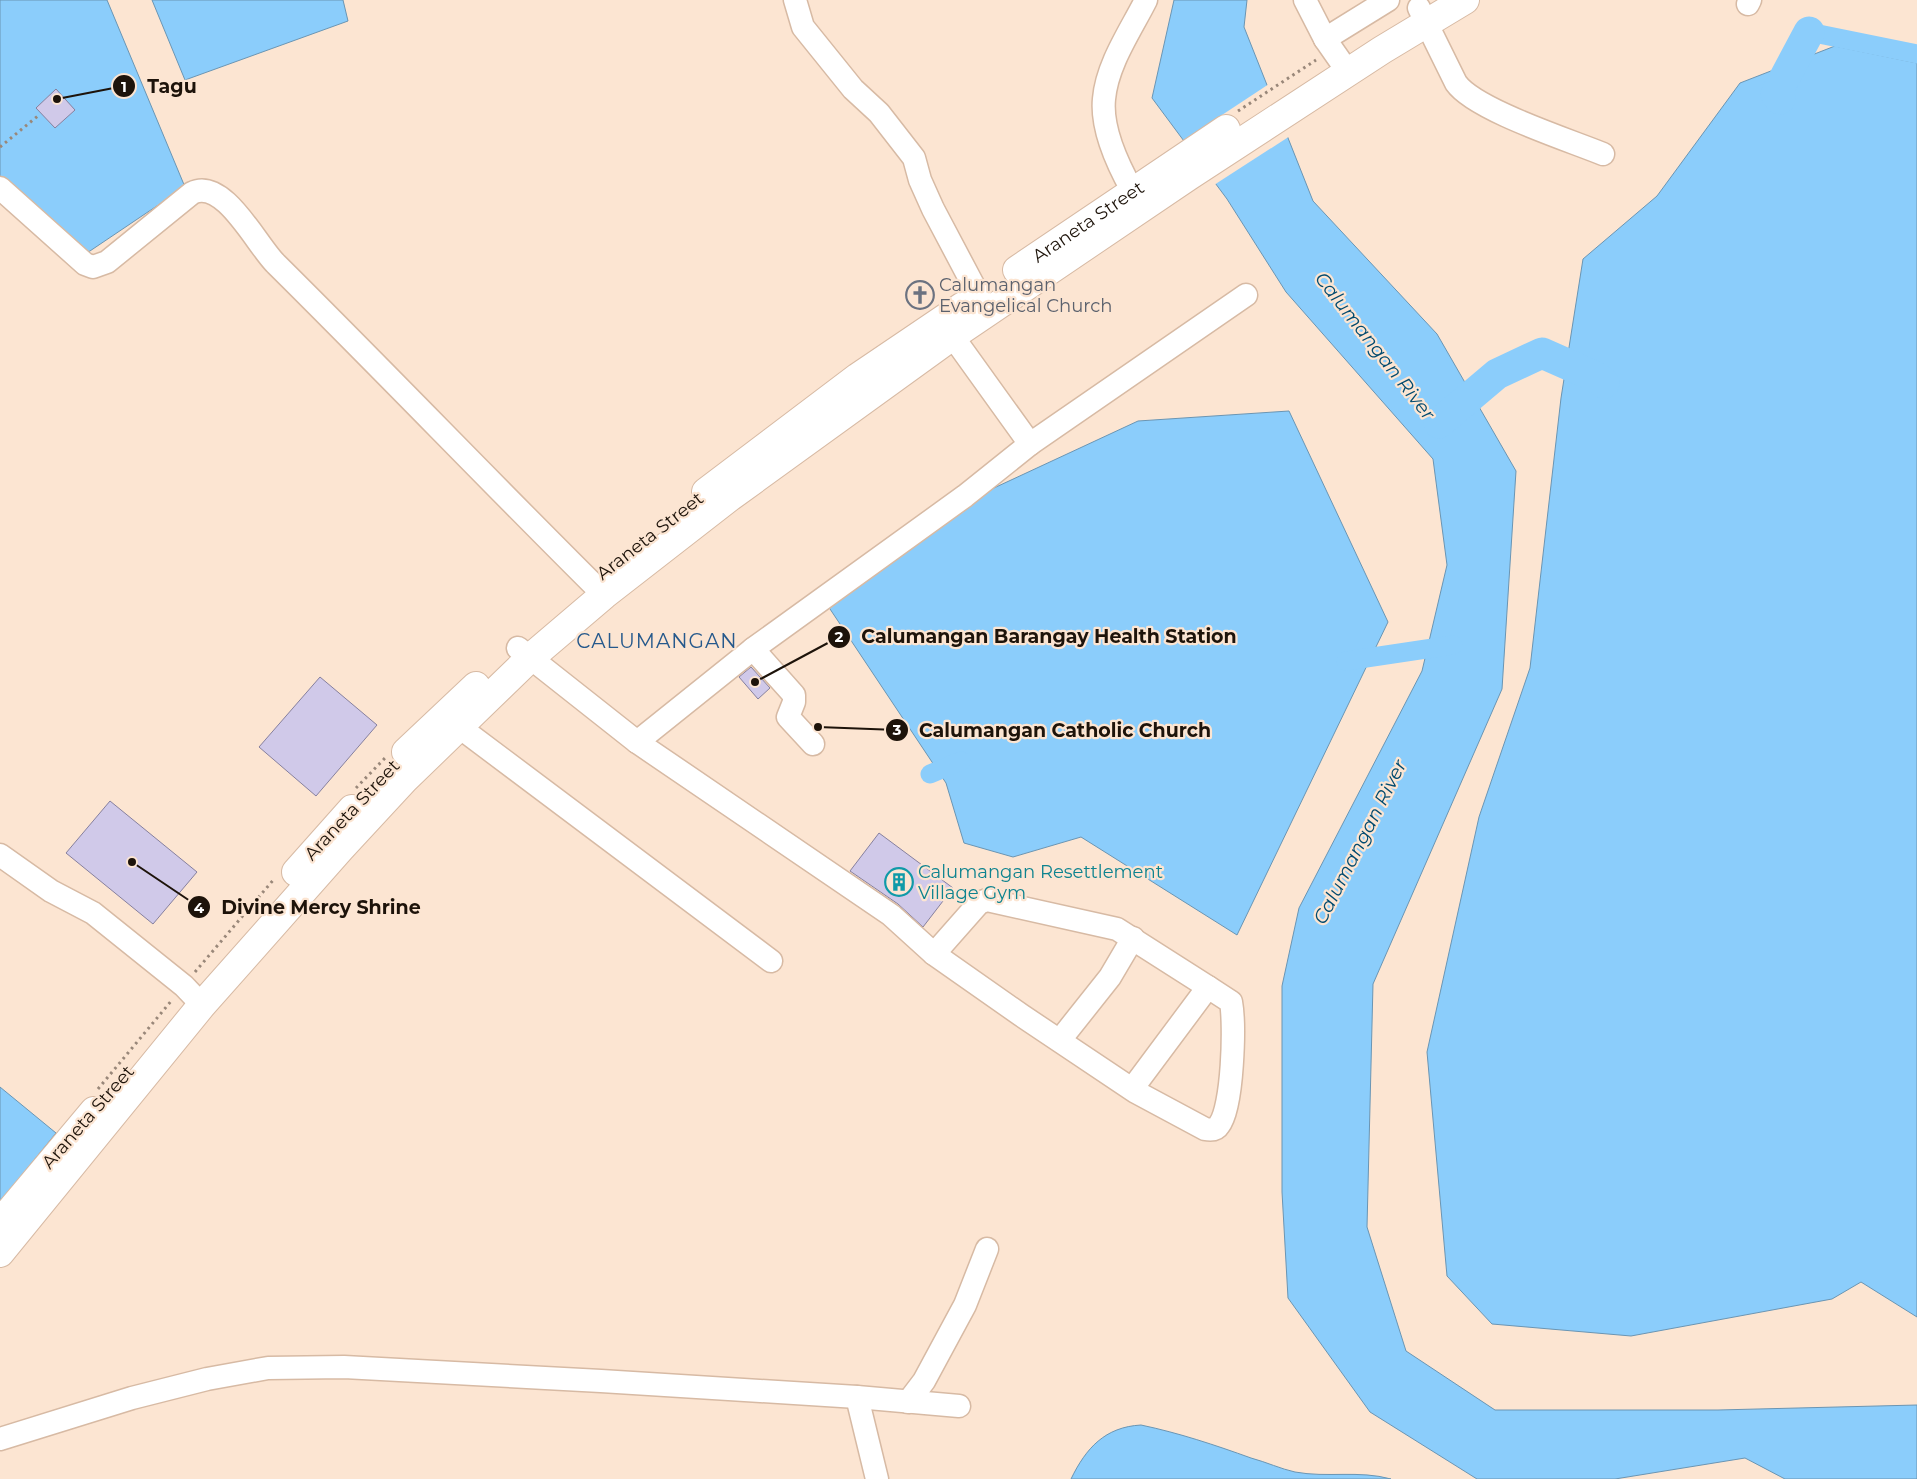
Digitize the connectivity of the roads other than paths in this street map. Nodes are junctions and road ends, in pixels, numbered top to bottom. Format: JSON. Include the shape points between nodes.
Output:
{"nodes":[{"id":1,"x":795,"y":0,"type":"edge"},
{"id":2,"x":1146,"y":0,"type":"edge"},
{"id":3,"x":1305,"y":0,"type":"edge"},
{"id":4,"x":1388,"y":0,"type":"edge"},
{"id":5,"x":1466,"y":0,"type":"edge"},
{"id":6,"x":1426,"y":11,"type":"edge"},
{"id":7,"x":1337,"y":56,"type":"junction"},
{"id":8,"x":1603,"y":154,"type":"dead end"},
{"id":9,"x":1184,"y":168,"type":"junction"},
{"id":10,"x":0,"y":188,"type":"edge"},
{"id":11,"x":1132,"y":190,"type":"junction"},
{"id":12,"x":1246,"y":295,"type":"dead end"},
{"id":13,"x":984,"y":303,"type":"junction"},
{"id":14,"x":947,"y":328,"type":"junction"},
{"id":15,"x":1030,"y":444,"type":"junction"},
{"id":16,"x":590,"y":580,"type":"junction"},
{"id":17,"x":753,"y":649,"type":"junction"},
{"id":18,"x":524,"y":653,"type":"junction"},
{"id":19,"x":451,"y":720,"type":"junction"},
{"id":20,"x":637,"y":742,"type":"junction"},
{"id":21,"x":813,"y":744,"type":"dead end"},
{"id":22,"x":0,"y":855,"type":"edge"},
{"id":23,"x":1133,"y":938,"type":"junction"},
{"id":24,"x":934,"y":954,"type":"junction"},
{"id":25,"x":770,"y":961,"type":"dead end"},
{"id":26,"x":1208,"y":987,"type":"junction"},
{"id":27,"x":193,"y":995,"type":"junction"},
{"id":28,"x":1060,"y":1040,"type":"junction"},
{"id":29,"x":1132,"y":1089,"type":"junction"},
{"id":30,"x":0,"y":1223,"type":"edge"},
{"id":31,"x":988,"y":1249,"type":"dead end"},
{"id":32,"x":0,"y":1254,"type":"edge"},
{"id":33,"x":857,"y":1397,"type":"junction"},
{"id":34,"x":908,"y":1402,"type":"junction"},
{"id":35,"x":959,"y":1406,"type":"dead end"},
{"id":36,"x":0,"y":1439,"type":"edge"},
{"id":37,"x":877,"y":1479,"type":"edge"}],
"edges":[{"from":1,"to":13,"type":"street","via":[[803,27],[914,158],[933,209]]},
{"from":2,"to":11,"type":"street","via":[[1111,69],[1104,99],[1112,146]]},
{"from":3,"to":7,"type":"street"},
{"from":4,"to":7,"type":"street"},
{"from":5,"to":6,"type":"highway","name":"Araneta Street"},
{"from":6,"to":7,"type":"highway","name":"Araneta Street"},
{"from":6,"to":8,"type":"street","via":[[1456,82],[1463,91],[1504,113]]},
{"from":7,"to":9,"type":"highway","name":"Araneta Street","via":[[1288,100]]},
{"from":9,"to":11,"type":"highway","name":"Araneta Street"},
{"from":9,"to":13,"type":"highway"},
{"from":10,"to":16,"type":"street","via":[[85,264],[93,267],[107,262],[197,190],[213,192],[229,203],[271,259]]},
{"from":11,"to":13,"type":"highway","name":"Araneta Street"},
{"from":12,"to":15,"type":"street"},
{"from":13,"to":14,"type":"highway"},
{"from":14,"to":15,"type":"street"},
{"from":14,"to":16,"type":"highway","via":[[730,497]]},
{"from":15,"to":17,"type":"street","via":[[965,496]]},
{"from":16,"to":18,"type":"highway"},
{"from":17,"to":20,"type":"street"},
{"from":17,"to":21,"type":"street","via":[[794,695],[788,717]]},
{"from":18,"to":19,"type":"highway"},
{"from":18,"to":20,"type":"street"},
{"from":19,"to":25,"type":"street"},
{"from":19,"to":27,"type":"highway","via":[[404,780]]},
{"from":19,"to":27,"type":"highway","name":"Araneta Street","via":[[389,761]]},
{"from":20,"to":24,"type":"street","via":[[891,915]]},
{"from":22,"to":27,"type":"street","via":[[51,891],[93,913]]},
{"from":23,"to":24,"type":"street","via":[[1117,929],[987,900],[979,902]]},
{"from":23,"to":26,"type":"street"},
{"from":23,"to":28,"type":"street","via":[[1110,977]]},
{"from":24,"to":28,"type":"street"},
{"from":26,"to":29,"type":"street"},
{"from":26,"to":29,"type":"street","via":[[1227,997],[1233,1011],[1233,1067],[1219,1126],[1205,1129]]},
{"from":27,"to":30,"type":"highway","name":"Araneta Street"},
{"from":27,"to":32,"type":"highway"},
{"from":28,"to":29,"type":"street"},
{"from":31,"to":34,"type":"street","via":[[965,1305],[924,1381]]},
{"from":33,"to":34,"type":"street"},
{"from":33,"to":36,"type":"street","via":[[344,1367],[268,1368],[132,1398]]},
{"from":33,"to":37,"type":"street"},
{"from":34,"to":35,"type":"street"}]}
